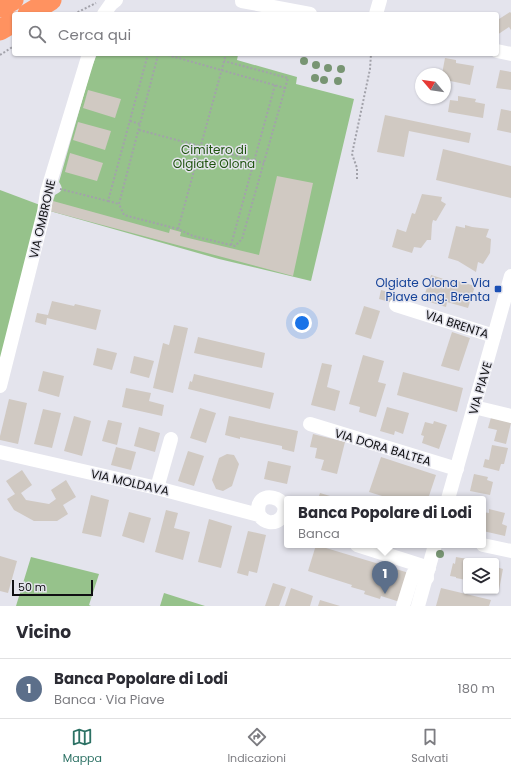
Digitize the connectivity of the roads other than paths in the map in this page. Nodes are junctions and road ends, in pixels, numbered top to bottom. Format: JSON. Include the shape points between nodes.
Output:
{"nodes":[{"id":1,"x":13,"y":0,"type":"edge"},
{"id":2,"x":51,"y":0,"type":"edge"},
{"id":3,"x":116,"y":0,"type":"edge"},
{"id":4,"x":242,"y":0,"type":"edge"},
{"id":5,"x":380,"y":0,"type":"edge"},
{"id":6,"x":0,"y":7,"type":"edge"},
{"id":7,"x":31,"y":12,"type":"edge"},
{"id":8,"x":105,"y":12,"type":"edge"},
{"id":9,"x":300,"y":12,"type":"edge"},
{"id":10,"x":377,"y":12,"type":"edge"},
{"id":11,"x":12,"y":23,"type":"edge"},
{"id":12,"x":0,"y":30,"type":"edge"},
{"id":13,"x":499,"y":51,"type":"edge"},
{"id":14,"x":511,"y":54,"type":"edge"},
{"id":15,"x":88,"y":56,"type":"edge"},
{"id":16,"x":511,"y":276,"type":"edge"},
{"id":17,"x":396,"y":305,"type":"dead end"},
{"id":18,"x":506,"y":308,"type":"edge"},
{"id":19,"x":494,"y":336,"type":"junction"},
{"id":20,"x":0,"y":386,"type":"edge"},
{"id":21,"x":474,"y":407,"type":"junction"},
{"id":22,"x":511,"y":416,"type":"edge"},
{"id":23,"x":310,"y":424,"type":"dead end"},
{"id":24,"x":171,"y":439,"type":"dead end"},
{"id":25,"x":0,"y":452,"type":"edge"},
{"id":26,"x":457,"y":469,"type":"junction"},
{"id":27,"x":157,"y":488,"type":"junction"},
{"id":28,"x":449,"y":496,"type":"edge"},
{"id":29,"x":259,"y":515,"type":"dead end"},
{"id":30,"x":486,"y":546,"type":"edge"},
{"id":31,"x":365,"y":548,"type":"edge"},
{"id":32,"x":434,"y":548,"type":"edge"},
{"id":33,"x":511,"y":551,"type":"edge"},
{"id":34,"x":428,"y":573,"type":"junction"},
{"id":35,"x":403,"y":606,"type":"edge"},
{"id":36,"x":418,"y":606,"type":"edge"}],
"edges":[{"from":1,"to":6,"type":"highway"},
{"from":2,"to":7,"type":"highway"},
{"from":3,"to":8,"type":"street"},
{"from":4,"to":9,"type":"street"},
{"from":5,"to":10,"type":"street"},
{"from":11,"to":12,"type":"highway"},
{"from":13,"to":14,"type":"street"},
{"from":15,"to":20,"type":"street","name":"VIA OMBRONE","via":[[49,185]]},
{"from":16,"to":18,"type":"street","name":"VIA PIAVE"},
{"from":17,"to":19,"type":"street","name":"VIA BRENTA"},
{"from":18,"to":19,"type":"street","name":"VIA PIAVE"},
{"from":19,"to":21,"type":"street","name":"VIA PIAVE"},
{"from":21,"to":22,"type":"street"},
{"from":21,"to":26,"type":"street","name":"VIA PIAVE"},
{"from":23,"to":26,"type":"street","name":"VIA DORA BALTEA"},
{"from":24,"to":27,"type":"street"},
{"from":25,"to":27,"type":"street","name":"VIA MOLDAVA"},
{"from":26,"to":28,"type":"street","name":"VIA PIAVE"},
{"from":27,"to":29,"type":"street","name":"VIA MOLDAVA"},
{"from":30,"to":33,"type":"street"},
{"from":31,"to":34,"type":"street"},
{"from":32,"to":34,"type":"street"},
{"from":34,"to":35,"type":"street","via":[[413,574]]},
{"from":34,"to":36,"type":"street"}]}
